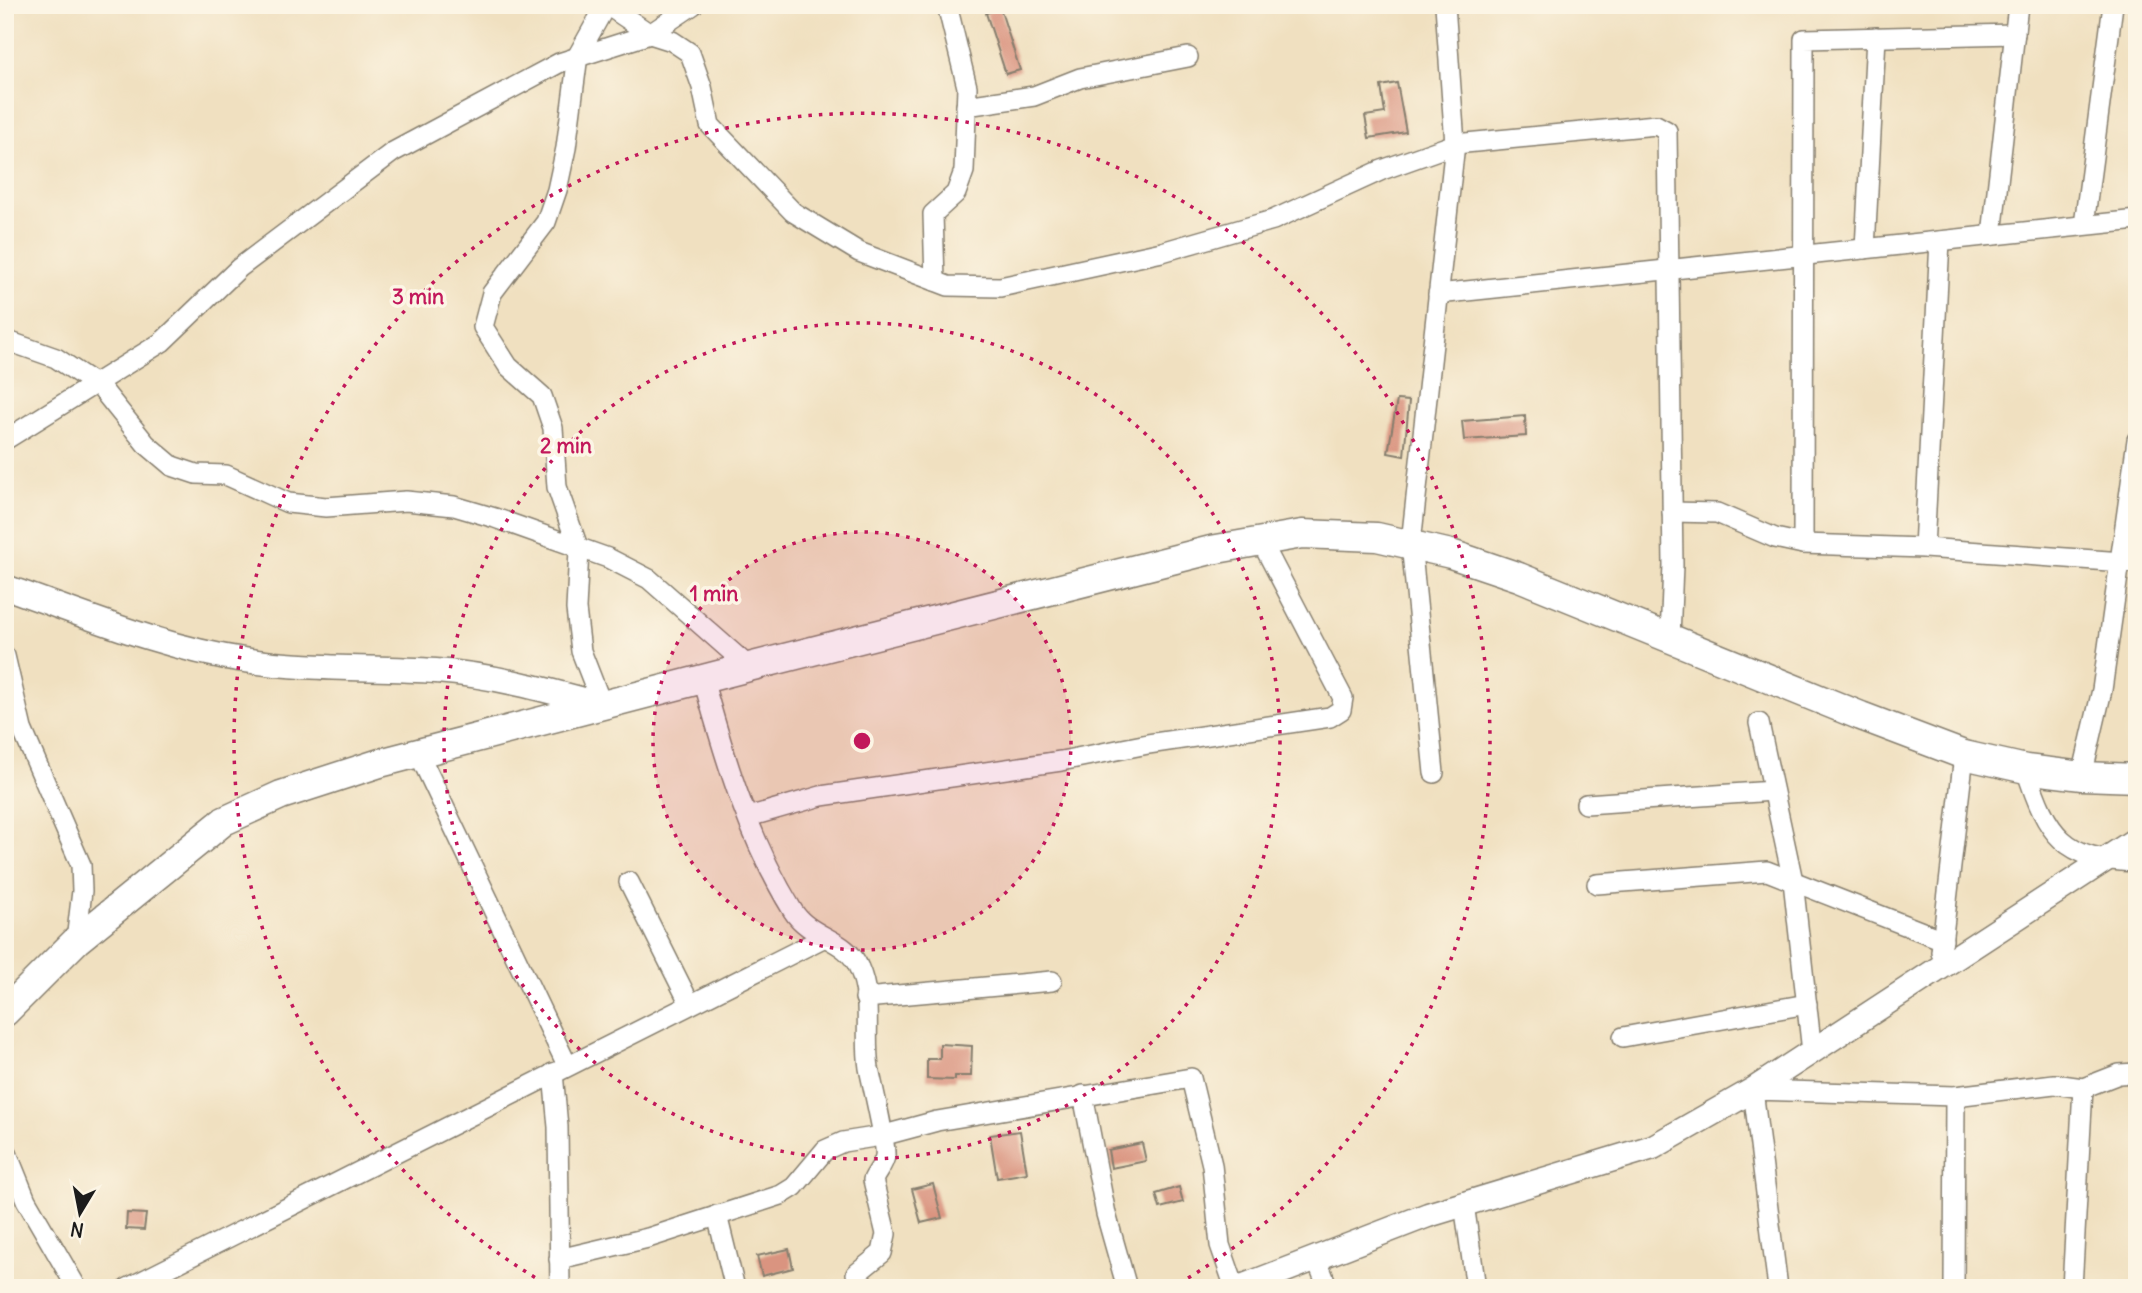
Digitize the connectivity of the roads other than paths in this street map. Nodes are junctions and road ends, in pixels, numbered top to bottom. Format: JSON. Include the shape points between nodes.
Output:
{"nodes":[{"id":1,"x":607,"y":5,"type":"edge"},
{"id":2,"x":693,"y":5,"type":"edge"},
{"id":3,"x":947,"y":5,"type":"edge"},
{"id":4,"x":1445,"y":5,"type":"edge"},
{"id":5,"x":2018,"y":5,"type":"edge"},
{"id":6,"x":2113,"y":5,"type":"edge"},
{"id":7,"x":650,"y":34,"type":"junction"},
{"id":8,"x":2015,"y":34,"type":"junction"},
{"id":9,"x":1876,"y":37,"type":"junction"},
{"id":10,"x":578,"y":55,"type":"junction"},
{"id":11,"x":1188,"y":57,"type":"dead end"},
{"id":12,"x":966,"y":106,"type":"junction"},
{"id":13,"x":1455,"y":144,"type":"junction"},
{"id":14,"x":2137,"y":220,"type":"edge"},
{"id":15,"x":2084,"y":225,"type":"junction"},
{"id":16,"x":1992,"y":235,"type":"junction"},
{"id":17,"x":1940,"y":241,"type":"junction"},
{"id":18,"x":1865,"y":249,"type":"junction"},
{"id":19,"x":1804,"y":255,"type":"junction"},
{"id":20,"x":1667,"y":270,"type":"junction"},
{"id":21,"x":935,"y":281,"type":"junction"},
{"id":22,"x":1438,"y":294,"type":"junction"},
{"id":23,"x":5,"y":340,"type":"edge"},
{"id":24,"x":93,"y":383,"type":"junction"},
{"id":25,"x":5,"y":440,"type":"edge"},
{"id":26,"x":2137,"y":440,"type":"edge"},
{"id":27,"x":1672,"y":512,"type":"junction"},
{"id":28,"x":1260,"y":539,"type":"junction"},
{"id":29,"x":1411,"y":543,"type":"junction"},
{"id":30,"x":1803,"y":544,"type":"junction"},
{"id":31,"x":1924,"y":548,"type":"junction"},
{"id":32,"x":579,"y":550,"type":"junction"},
{"id":33,"x":2128,"y":562,"type":"edge"},
{"id":34,"x":5,"y":587,"type":"edge"},
{"id":35,"x":1670,"y":638,"type":"junction"},
{"id":36,"x":5,"y":656,"type":"edge"},
{"id":37,"x":748,"y":667,"type":"junction"},
{"id":38,"x":703,"y":679,"type":"junction"},
{"id":39,"x":603,"y":705,"type":"junction"},
{"id":40,"x":1759,"y":723,"type":"dead end"},
{"id":41,"x":419,"y":754,"type":"junction"},
{"id":42,"x":1964,"y":755,"type":"junction"},
{"id":43,"x":2026,"y":769,"type":"junction"},
{"id":44,"x":1434,"y":773,"type":"dead end"},
{"id":45,"x":2082,"y":776,"type":"junction"},
{"id":46,"x":2137,"y":778,"type":"edge"},
{"id":47,"x":1773,"y":791,"type":"junction"},
{"id":48,"x":1586,"y":804,"type":"dead end"},
{"id":49,"x":747,"y":817,"type":"junction"},
{"id":50,"x":2137,"y":839,"type":"edge"},
{"id":51,"x":2102,"y":862,"type":"junction"},
{"id":52,"x":2137,"y":862,"type":"edge"},
{"id":53,"x":1793,"y":881,"type":"junction"},
{"id":54,"x":629,"y":882,"type":"dead end"},
{"id":55,"x":1597,"y":884,"type":"dead end"},
{"id":56,"x":823,"y":939,"type":"junction"},
{"id":57,"x":1943,"y":940,"type":"junction"},
{"id":58,"x":76,"y":941,"type":"junction"},
{"id":59,"x":1940,"y":968,"type":"junction"},
{"id":60,"x":1052,"y":981,"type":"dead end"},
{"id":61,"x":865,"y":998,"type":"junction"},
{"id":62,"x":690,"y":1003,"type":"junction"},
{"id":63,"x":1807,"y":1004,"type":"junction"},
{"id":64,"x":5,"y":1012,"type":"edge"},
{"id":65,"x":1623,"y":1037,"type":"dead end"},
{"id":66,"x":1812,"y":1052,"type":"junction"},
{"id":67,"x":560,"y":1069,"type":"junction"},
{"id":68,"x":2137,"y":1073,"type":"edge"},
{"id":69,"x":2083,"y":1088,"type":"junction"},
{"id":70,"x":1753,"y":1090,"type":"junction"},
{"id":71,"x":1083,"y":1095,"type":"junction"},
{"id":72,"x":1955,"y":1096,"type":"junction"},
{"id":73,"x":881,"y":1136,"type":"junction"},
{"id":74,"x":5,"y":1148,"type":"edge"},
{"id":75,"x":1464,"y":1204,"type":"junction"},
{"id":76,"x":717,"y":1215,"type":"junction"},
{"id":77,"x":1316,"y":1258,"type":"junction"},
{"id":78,"x":559,"y":1259,"type":"junction"},
{"id":79,"x":856,"y":1274,"type":"dead end"},
{"id":80,"x":77,"y":1288,"type":"edge"},
{"id":81,"x":128,"y":1288,"type":"edge"},
{"id":82,"x":560,"y":1288,"type":"edge"},
{"id":83,"x":735,"y":1288,"type":"edge"},
{"id":84,"x":1127,"y":1288,"type":"edge"},
{"id":85,"x":1236,"y":1288,"type":"edge"},
{"id":86,"x":1328,"y":1288,"type":"edge"},
{"id":87,"x":1476,"y":1288,"type":"edge"},
{"id":88,"x":1778,"y":1288,"type":"edge"},
{"id":89,"x":1954,"y":1288,"type":"edge"},
{"id":90,"x":2072,"y":1288,"type":"edge"}],
"edges":[{"from":1,"to":7,"type":"street"},
{"from":1,"to":10,"type":"street"},
{"from":2,"to":7,"type":"street"},
{"from":3,"to":12,"type":"street","via":[[967,87]]},
{"from":4,"to":13,"type":"street"},
{"from":5,"to":8,"type":"street"},
{"from":6,"to":15,"type":"street"},
{"from":7,"to":10,"type":"street"},
{"from":7,"to":21,"type":"street","via":[[690,53],[710,125],[793,212],[859,251]]},
{"from":8,"to":9,"type":"street"},
{"from":8,"to":16,"type":"street"},
{"from":9,"to":18,"type":"street"},
{"from":9,"to":19,"type":"street","via":[[1804,39]]},
{"from":10,"to":24,"type":"street","via":[[393,152],[239,268],[162,342]]},
{"from":10,"to":32,"type":"street","via":[[558,190],[546,222],[492,293],[483,327],[508,366],[542,396],[553,428],[557,487]]},
{"from":11,"to":12,"type":"street","via":[[1080,78],[1034,96]]},
{"from":12,"to":21,"type":"street","via":[[964,171],[956,193],[933,214]]},
{"from":13,"to":20,"type":"street","via":[[1656,125],[1667,131]]},
{"from":13,"to":21,"type":"street","via":[[1382,170],[1273,220],[1162,252],[1000,287]]},
{"from":13,"to":22,"type":"street"},
{"from":14,"to":15,"type":"street"},
{"from":15,"to":16,"type":"street"},
{"from":16,"to":17,"type":"street"},
{"from":17,"to":18,"type":"street"},
{"from":17,"to":31,"type":"street"},
{"from":18,"to":19,"type":"street"},
{"from":19,"to":20,"type":"street"},
{"from":19,"to":30,"type":"street"},
{"from":20,"to":22,"type":"street"},
{"from":20,"to":27,"type":"street"},
{"from":22,"to":29,"type":"street"},
{"from":23,"to":24,"type":"street","via":[[56,358]]},
{"from":24,"to":25,"type":"street"},
{"from":24,"to":32,"type":"street","via":[[123,412],[146,444],[172,466],[196,474],[226,475],[288,503],[326,506],[406,501],[454,506]]},
{"from":26,"to":33,"type":"street"},
{"from":27,"to":30,"type":"street","via":[[1717,513],[1775,538]]},
{"from":27,"to":35,"type":"street"},
{"from":28,"to":29,"type":"main road","via":[[1340,534]]},
{"from":28,"to":37,"type":"main road"},
{"from":28,"to":49,"type":"street","via":[[1343,698],[1341,710],[1330,717],[821,796]]},
{"from":29,"to":35,"type":"main road","via":[[1519,577]]},
{"from":29,"to":44,"type":"street"},
{"from":30,"to":31,"type":"street"},
{"from":31,"to":33,"type":"street"},
{"from":32,"to":37,"type":"street","via":[[608,558],[649,579]]},
{"from":32,"to":39,"type":"street","via":[[576,609],[581,651]]},
{"from":33,"to":45,"type":"street"},
{"from":34,"to":39,"type":"street","via":[[105,622],[244,660],[438,671],[522,682]]},
{"from":35,"to":42,"type":"main road"},
{"from":36,"to":58,"type":"street","via":[[22,729],[80,865]]},
{"from":37,"to":38,"type":"main road"},
{"from":38,"to":39,"type":"main road"},
{"from":38,"to":49,"type":"street"},
{"from":39,"to":41,"type":"main road"},
{"from":40,"to":47,"type":"street"},
{"from":41,"to":58,"type":"main road","via":[[281,795],[224,821]]},
{"from":41,"to":67,"type":"street"},
{"from":42,"to":43,"type":"main road"},
{"from":42,"to":57,"type":"street"},
{"from":43,"to":45,"type":"main road"},
{"from":43,"to":51,"type":"street","via":[[2040,813],[2081,854]]},
{"from":45,"to":46,"type":"main road"},
{"from":47,"to":48,"type":"street"},
{"from":47,"to":53,"type":"street"},
{"from":49,"to":56,"type":"street","via":[[795,914]]},
{"from":50,"to":51,"type":"street"},
{"from":51,"to":52,"type":"street"},
{"from":51,"to":59,"type":"street"},
{"from":53,"to":55,"type":"street","via":[[1767,871]]},
{"from":53,"to":57,"type":"street"},
{"from":53,"to":63,"type":"street"},
{"from":54,"to":62,"type":"street"},
{"from":56,"to":61,"type":"street","via":[[848,948],[860,969]]},
{"from":56,"to":62,"type":"street"},
{"from":57,"to":59,"type":"street"},
{"from":58,"to":64,"type":"main road"},
{"from":59,"to":66,"type":"street"},
{"from":60,"to":61,"type":"street"},
{"from":61,"to":73,"type":"street","via":[[868,1063]]},
{"from":62,"to":67,"type":"street"},
{"from":63,"to":65,"type":"street"},
{"from":63,"to":66,"type":"street"},
{"from":66,"to":70,"type":"street"},
{"from":67,"to":78,"type":"street"},
{"from":67,"to":81,"type":"street"},
{"from":68,"to":69,"type":"street","via":[[2119,1074]]},
{"from":69,"to":72,"type":"street","via":[[2054,1084]]},
{"from":69,"to":90,"type":"street"},
{"from":70,"to":72,"type":"street"},
{"from":70,"to":75,"type":"street","via":[[1653,1147]]},
{"from":70,"to":88,"type":"street"},
{"from":71,"to":73,"type":"street","via":[[937,1121]]},
{"from":71,"to":84,"type":"street","via":[[1106,1214]]},
{"from":71,"to":85,"type":"street","via":[[1191,1078],[1212,1165],[1220,1245]]},
{"from":72,"to":89,"type":"street"},
{"from":73,"to":76,"type":"street","via":[[825,1150],[794,1187],[781,1195]]},
{"from":73,"to":79,"type":"street","via":[[886,1156],[873,1180],[886,1234],[883,1253]]},
{"from":74,"to":80,"type":"street","via":[[26,1200]]},
{"from":75,"to":77,"type":"street"},
{"from":75,"to":87,"type":"street"},
{"from":76,"to":78,"type":"street","via":[[648,1238]]},
{"from":76,"to":83,"type":"street"},
{"from":77,"to":85,"type":"street"},
{"from":77,"to":86,"type":"street"},
{"from":78,"to":82,"type":"street"}]}
